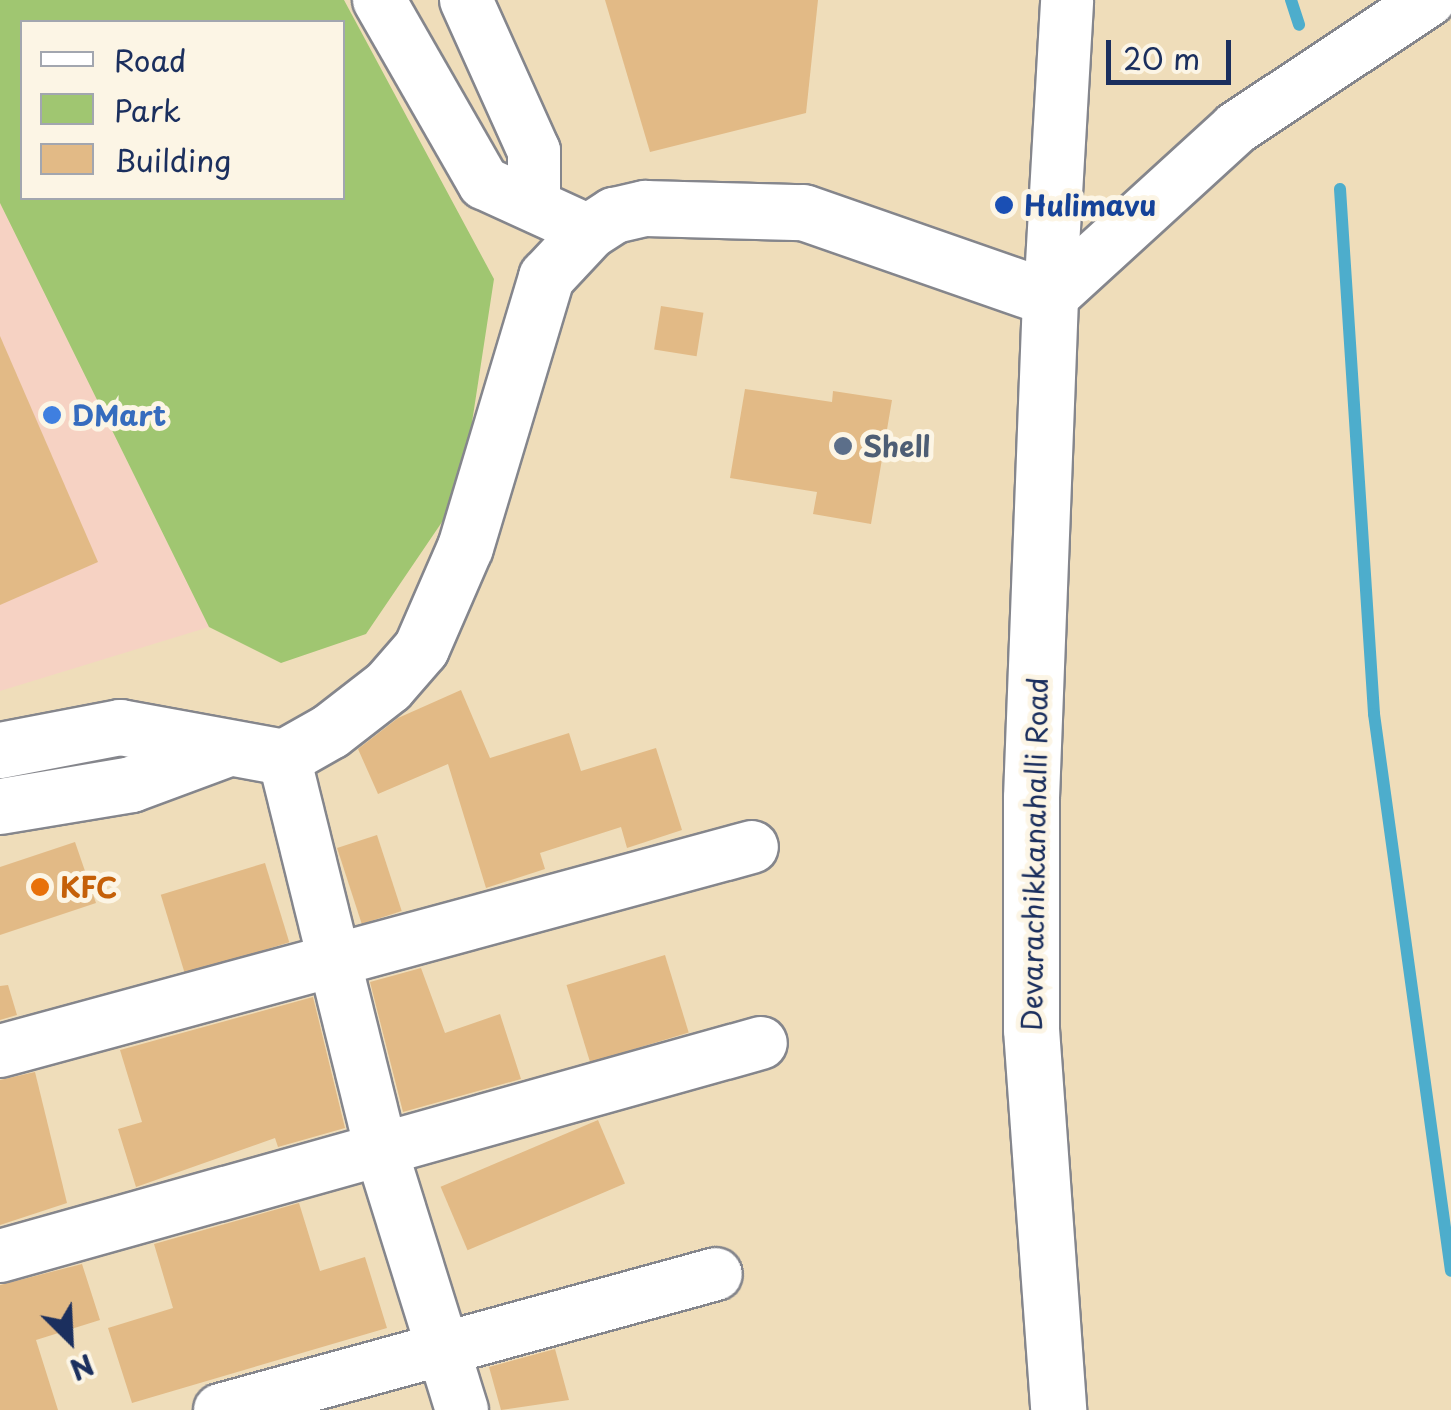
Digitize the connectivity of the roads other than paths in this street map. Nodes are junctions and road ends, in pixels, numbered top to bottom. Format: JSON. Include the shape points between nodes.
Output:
{"nodes":[{"id":1,"x":379,"y":0,"type":"edge"},
{"id":2,"x":466,"y":0,"type":"edge"},
{"id":3,"x":1068,"y":0,"type":"edge"},
{"id":4,"x":1428,"y":0,"type":"edge"},
{"id":5,"x":534,"y":201,"type":"junction"},
{"id":6,"x":589,"y":231,"type":"junction"},
{"id":7,"x":1050,"y":298,"type":"junction"},
{"id":8,"x":225,"y":749,"type":"junction"},
{"id":9,"x":0,"y":750,"type":"edge"},
{"id":10,"x":284,"y":757,"type":"junction"},
{"id":11,"x":0,"y":806,"type":"edge"},
{"id":12,"x":752,"y":847,"type":"dead end"},
{"id":13,"x":335,"y":963,"type":"junction"},
{"id":14,"x":760,"y":1043,"type":"dead end"},
{"id":15,"x":0,"y":1051,"type":"edge"},
{"id":16,"x":382,"y":1152,"type":"junction"},
{"id":17,"x":0,"y":1256,"type":"edge"},
{"id":18,"x":716,"y":1274,"type":"dead end"},
{"id":19,"x":443,"y":1349,"type":"junction"},
{"id":20,"x":220,"y":1410,"type":"edge"},
{"id":21,"x":462,"y":1410,"type":"edge"},
{"id":22,"x":1058,"y":1410,"type":"edge"}],
"edges":[{"from":1,"to":5,"type":"street","via":[[484,183]]},
{"from":2,"to":5,"type":"street","via":[[534,151]]},
{"from":3,"to":7,"type":"street"},
{"from":4,"to":7,"type":"street","via":[[1236,128]]},
{"from":5,"to":6,"type":"street","via":[[549,216]]},
{"from":6,"to":7,"type":"main road","via":[[614,214],[645,208],[803,212]]},
{"from":6,"to":10,"type":"main road","via":[[546,277],[465,547],[420,648],[388,686],[330,732]]},
{"from":7,"to":22,"type":"main road","name":"Devarachikkanahalli Road","via":[[1031,798],[1031,1010]]},
{"from":8,"to":9,"type":"main road","via":[[120,727]]},
{"from":8,"to":10,"type":"main road"},
{"from":8,"to":11,"type":"main road","via":[[131,784]]},
{"from":10,"to":13,"type":"street"},
{"from":12,"to":13,"type":"street"},
{"from":13,"to":15,"type":"street"},
{"from":13,"to":16,"type":"street"},
{"from":14,"to":16,"type":"street"},
{"from":16,"to":17,"type":"street"},
{"from":16,"to":19,"type":"street"},
{"from":18,"to":19,"type":"street"},
{"from":19,"to":20,"type":"street"},
{"from":19,"to":21,"type":"street"}]}
